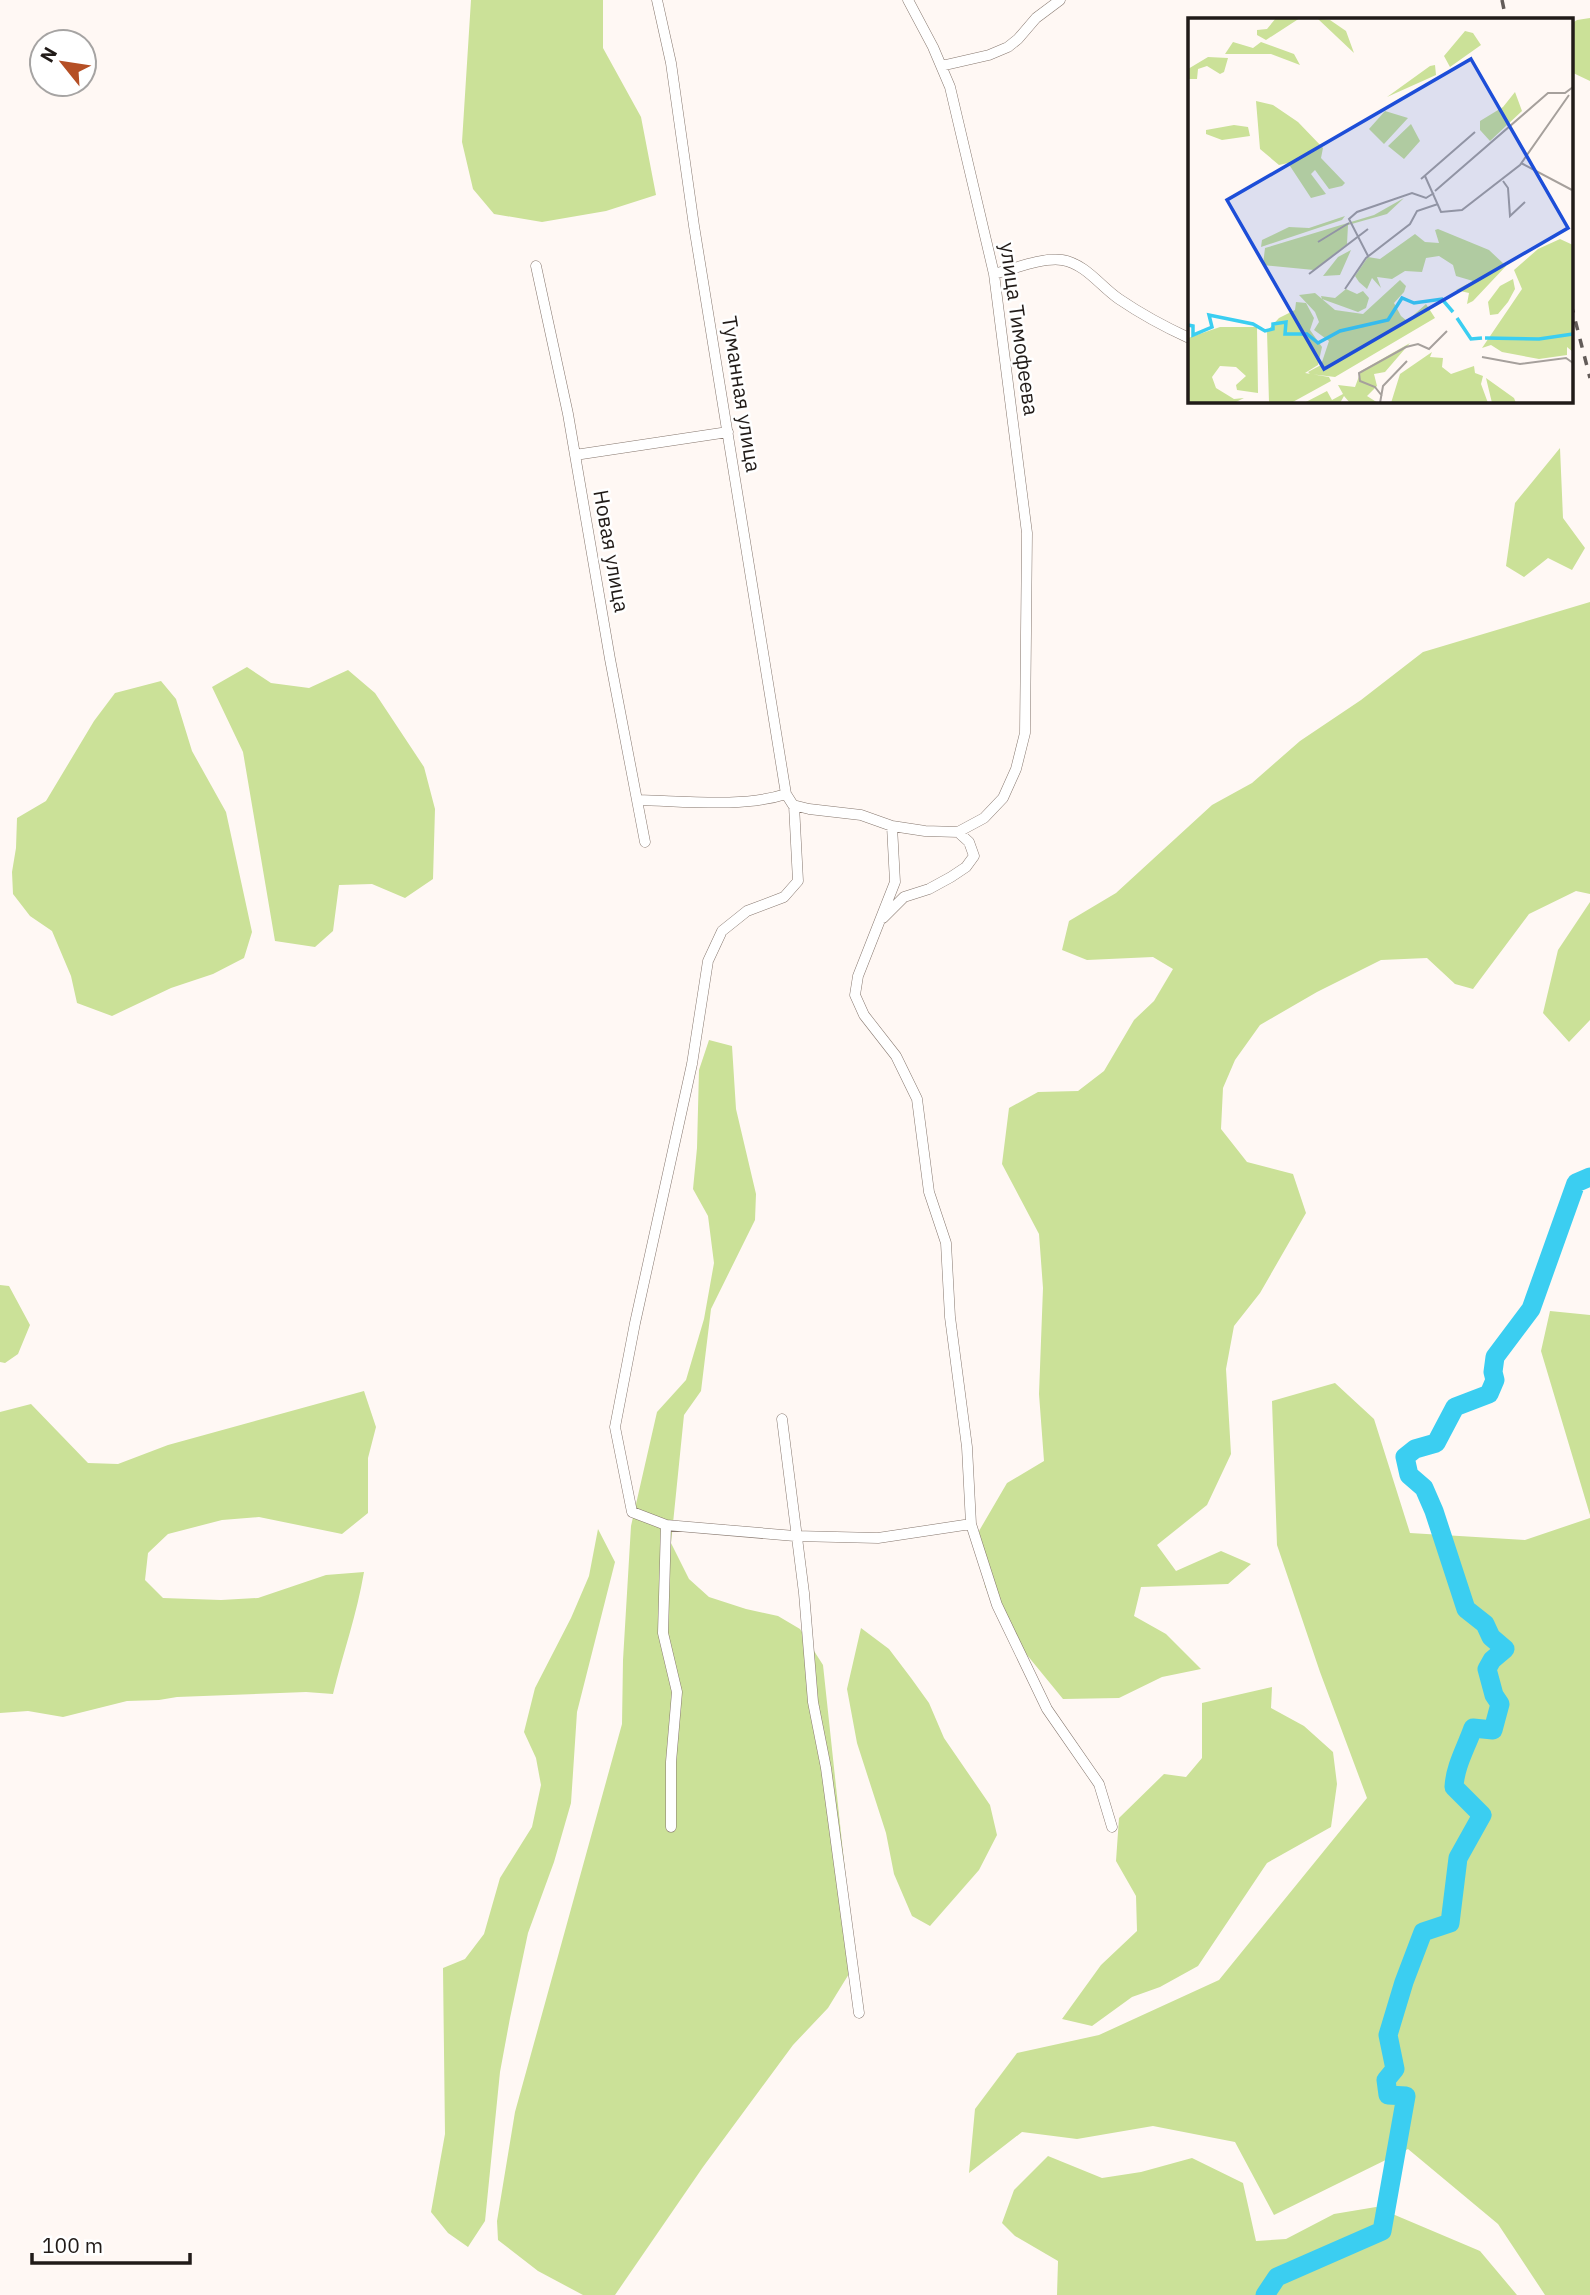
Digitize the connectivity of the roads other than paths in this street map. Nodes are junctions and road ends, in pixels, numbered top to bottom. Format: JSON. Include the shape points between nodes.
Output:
{"nodes":[{"id":1,"x":657,"y":0,"type":"edge"},
{"id":2,"x":908,"y":0,"type":"edge"},
{"id":3,"x":1059,"y":0,"type":"edge"},
{"id":4,"x":941,"y":66,"type":"junction"},
{"id":5,"x":536,"y":266,"type":"dead end"},
{"id":6,"x":994,"y":274,"type":"junction"},
{"id":7,"x":1188,"y":338,"type":"edge"},
{"id":8,"x":728,"y":432,"type":"junction"},
{"id":9,"x":575,"y":455,"type":"junction"},
{"id":10,"x":786,"y":794,"type":"junction"},
{"id":11,"x":639,"y":800,"type":"junction"},
{"id":12,"x":794,"y":805,"type":"junction"},
{"id":13,"x":892,"y":826,"type":"junction"},
{"id":14,"x":958,"y":832,"type":"junction"},
{"id":15,"x":645,"y":842,"type":"dead end"},
{"id":16,"x":881,"y":920,"type":"junction"},
{"id":17,"x":782,"y":1419,"type":"dead end"},
{"id":18,"x":971,"y":1524,"type":"junction"},
{"id":19,"x":666,"y":1525,"type":"junction"},
{"id":20,"x":795,"y":1536,"type":"junction"},
{"id":21,"x":671,"y":1827,"type":"dead end"},
{"id":22,"x":1112,"y":1827,"type":"dead end"},
{"id":23,"x":859,"y":2013,"type":"dead end"}],
"edges":[{"from":1,"to":8,"type":"street","name":"Туманная улица","via":[[671,63]]},
{"from":2,"to":4,"type":"street","name":"улица Тимофеева"},
{"from":3,"to":4,"type":"street","via":[[1008,47]]},
{"from":4,"to":6,"type":"street","name":"улица Тимофеева","via":[[950,87]]},
{"from":5,"to":9,"type":"street","name":"Новая улица"},
{"from":6,"to":7,"type":"street","via":[[1061,260],[1085,268],[1121,301]]},
{"from":6,"to":14,"type":"street","name":"улица Тимофеева","via":[[1027,533],[1025,733],[1003,798],[984,818]]},
{"from":8,"to":9,"type":"street"},
{"from":8,"to":10,"type":"street","name":"Туманная улица"},
{"from":9,"to":11,"type":"street","name":"Новая улица"},
{"from":10,"to":11,"type":"street","via":[[740,801]]},
{"from":10,"to":12,"type":"street"},
{"from":11,"to":15,"type":"street","name":"Новая улица"},
{"from":12,"to":13,"type":"street","via":[[861,815]]},
{"from":12,"to":19,"type":"street","via":[[798,881],[784,897],[747,911],[722,932],[708,961],[692,1064],[615,1427],[632,1512]]},
{"from":13,"to":14,"type":"street"},
{"from":13,"to":16,"type":"street","via":[[895,882]]},
{"from":14,"to":16,"type":"street","via":[[969,842],[974,856],[966,867],[929,889],[904,897]]},
{"from":16,"to":18,"type":"street","via":[[855,995],[864,1015],[896,1056],[917,1099],[929,1192],[946,1243]]},
{"from":17,"to":20,"type":"street"},
{"from":18,"to":20,"type":"street","via":[[878,1538]]},
{"from":18,"to":22,"type":"street","via":[[996,1605],[1047,1709],[1099,1784]]},
{"from":19,"to":20,"type":"street"},
{"from":19,"to":21,"type":"street","via":[[663,1633],[677,1692]]},
{"from":20,"to":23,"type":"street","via":[[813,1702]]}]}
